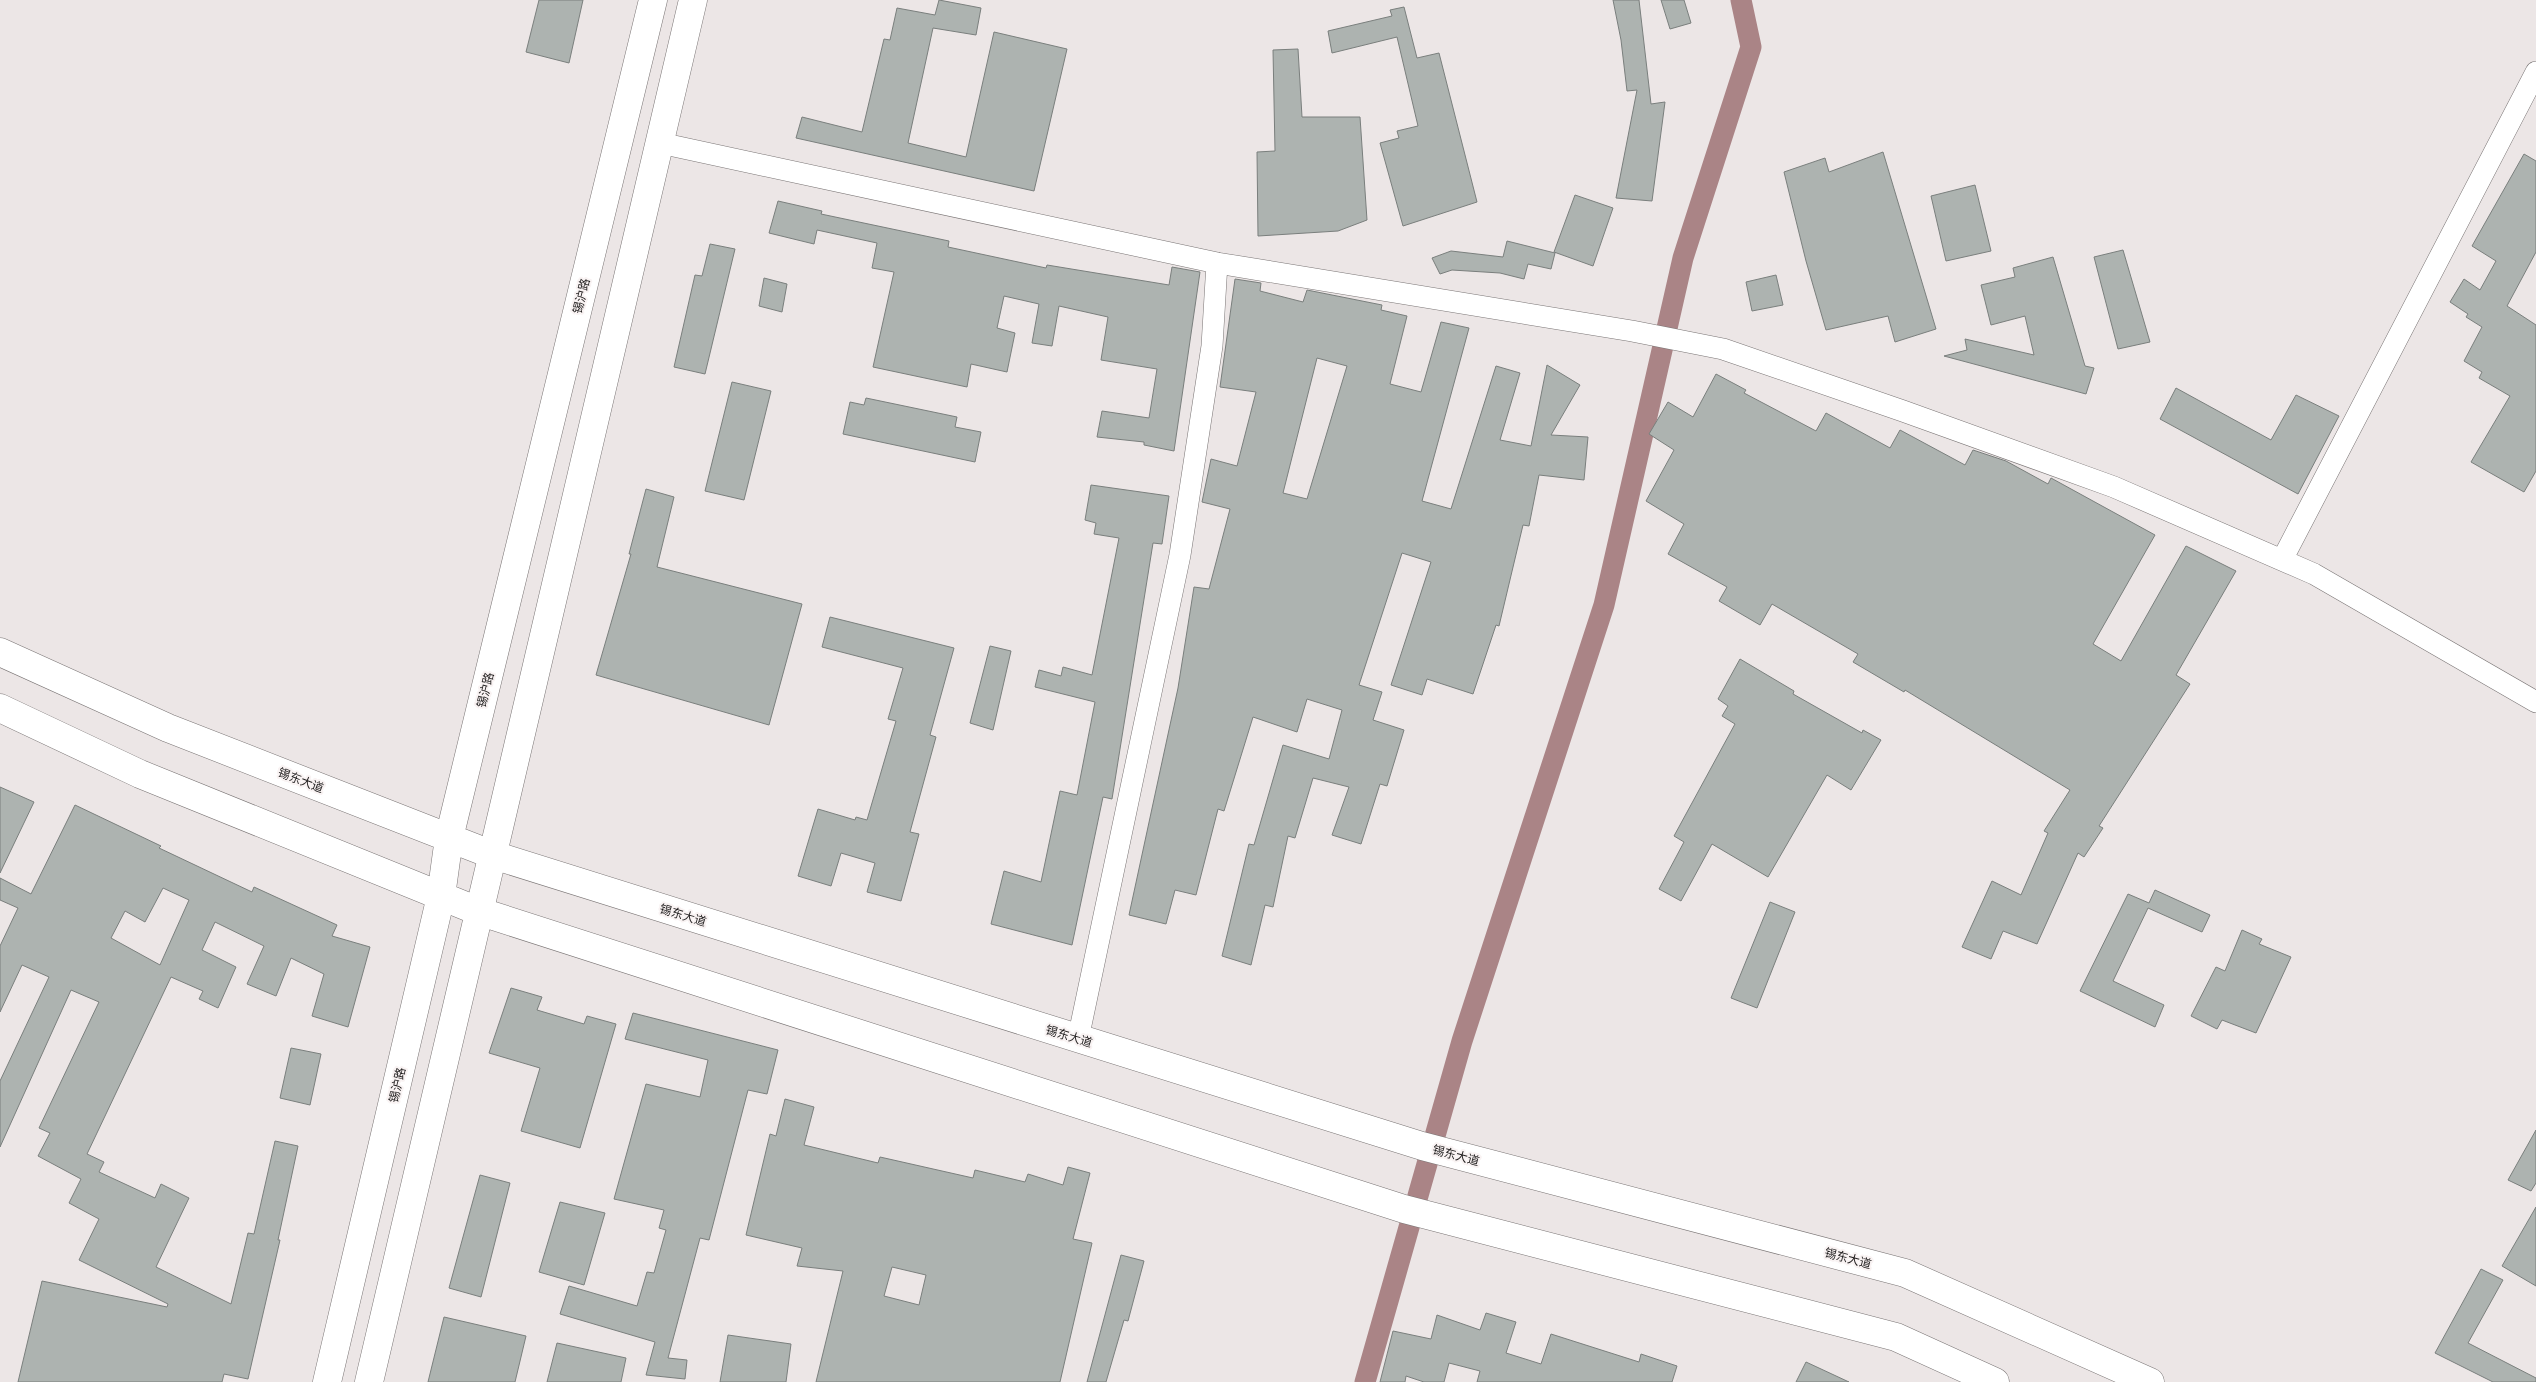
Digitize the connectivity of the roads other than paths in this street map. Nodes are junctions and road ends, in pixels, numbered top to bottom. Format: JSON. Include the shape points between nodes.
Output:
{"nodes":[{"id":1,"x":653,"y":0,"type":"edge"},
{"id":2,"x":693,"y":0,"type":"edge"},
{"id":3,"x":2536,"y":72,"type":"edge"},
{"id":4,"x":660,"y":143,"type":"junction"},
{"id":5,"x":1217,"y":263,"type":"junction"},
{"id":6,"x":2282,"y":560,"type":"junction"},
{"id":7,"x":0,"y":652,"type":"edge"},
{"id":8,"x":2536,"y":702,"type":"edge"},
{"id":9,"x":0,"y":708,"type":"edge"},
{"id":10,"x":449,"y":838,"type":"junction"},
{"id":11,"x":493,"y":855,"type":"junction"},
{"id":12,"x":441,"y":896,"type":"junction"},
{"id":13,"x":478,"y":911,"type":"junction"},
{"id":14,"x":1078,"y":1039,"type":"junction"},
{"id":15,"x":327,"y":1382,"type":"edge"},
{"id":16,"x":369,"y":1382,"type":"edge"},
{"id":17,"x":1995,"y":1382,"type":"edge"},
{"id":18,"x":2150,"y":1382,"type":"edge"}],
"edges":[{"from":1,"to":10,"type":"main road","name":"锡沪路"},
{"from":2,"to":4,"type":"main road"},
{"from":3,"to":6,"type":"street"},
{"from":4,"to":5,"type":"street"},
{"from":4,"to":11,"type":"main road"},
{"from":5,"to":6,"type":"street","via":[[1723,349],[2114,487]]},
{"from":5,"to":14,"type":"street","via":[[1212,346],[1180,556]]},
{"from":6,"to":8,"type":"street","via":[[2314,574]]},
{"from":7,"to":10,"type":"main road","name":"锡东大道","via":[[168,728]]},
{"from":9,"to":12,"type":"main road","via":[[140,774]]},
{"from":10,"to":11,"type":"main road","name":"锡东大道"},
{"from":10,"to":12,"type":"main road","name":"锡沪路"},
{"from":11,"to":13,"type":"main road"},
{"from":11,"to":14,"type":"main road","name":"锡东大道"},
{"from":12,"to":13,"type":"main road"},
{"from":12,"to":15,"type":"main road","name":"锡沪路"},
{"from":13,"to":16,"type":"main road"},
{"from":13,"to":17,"type":"main road","via":[[1404,1209],[1896,1337]]},
{"from":14,"to":18,"type":"main road","name":"锡东大道","via":[[1422,1146],[1905,1273]]}]}
